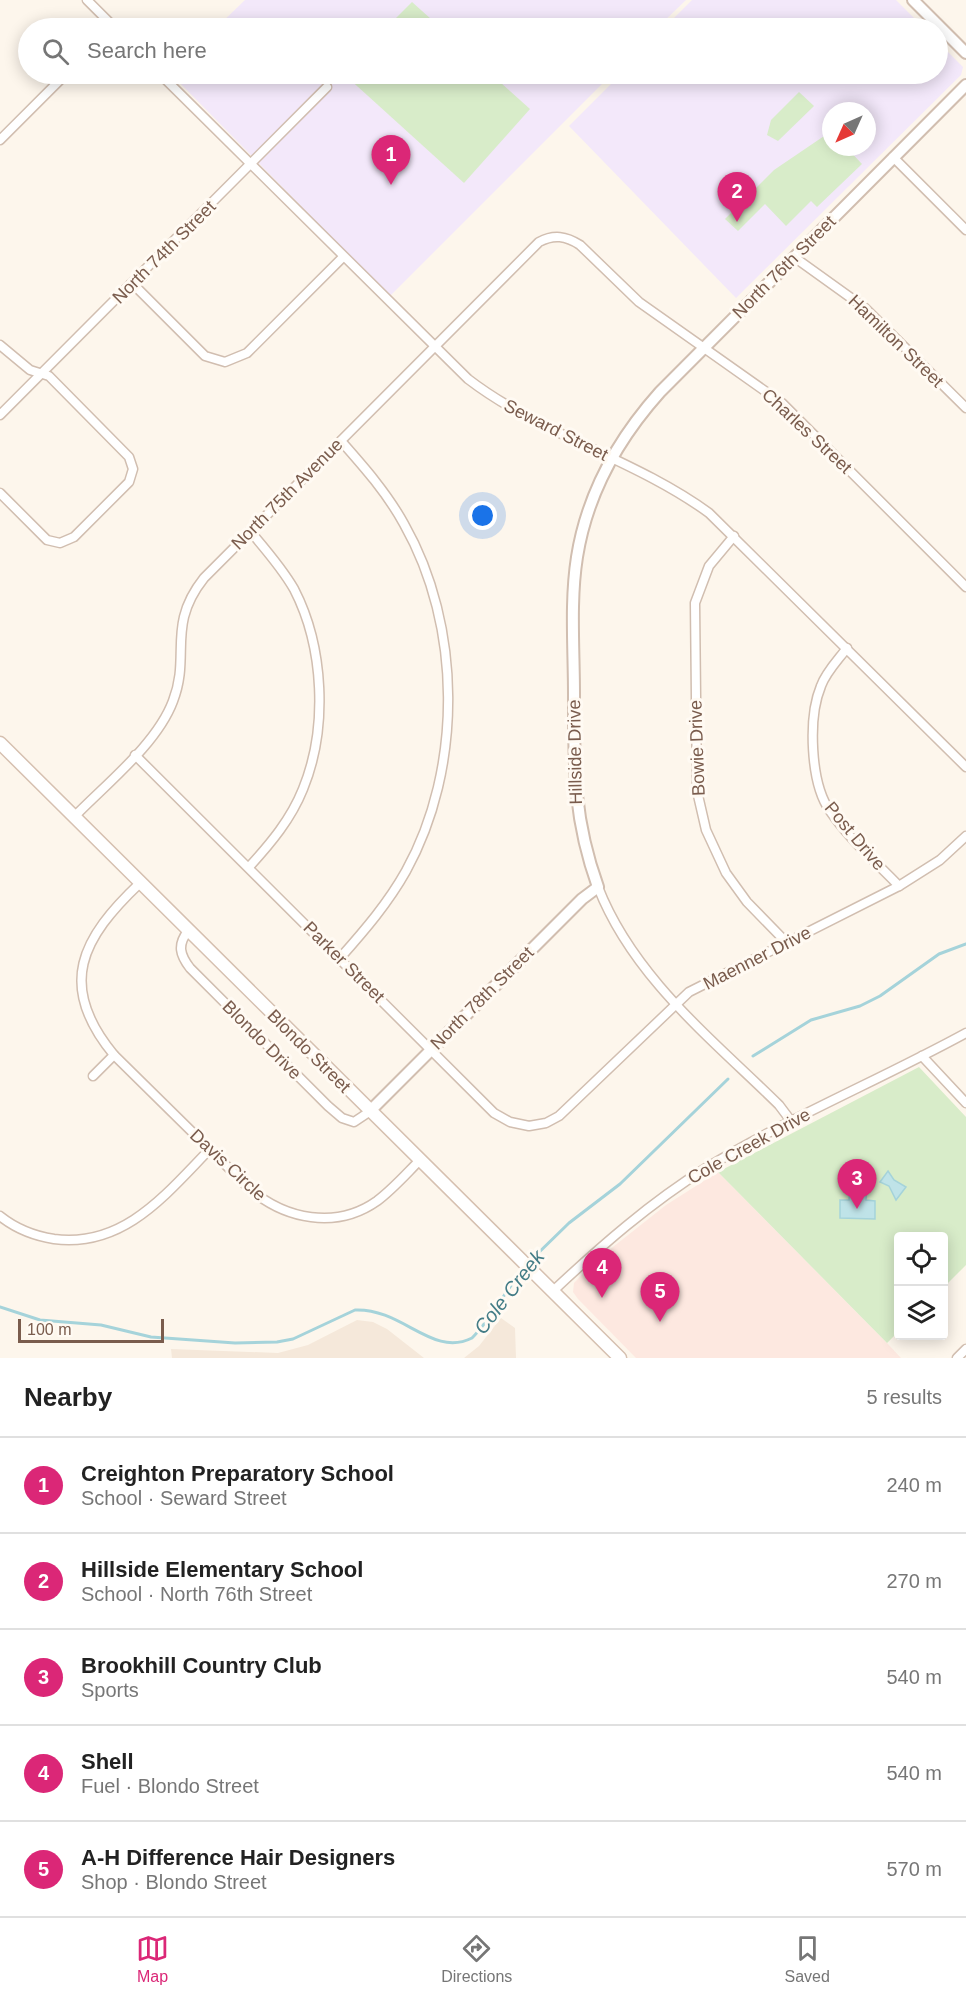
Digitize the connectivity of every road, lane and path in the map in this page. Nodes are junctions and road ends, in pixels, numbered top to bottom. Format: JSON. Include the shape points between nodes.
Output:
{"nodes":[{"id":1,"x":87,"y":0,"type":"edge"},
{"id":2,"x":913,"y":0,"type":"edge"},
{"id":3,"x":104,"y":18,"type":"edge"},
{"id":4,"x":931,"y":18,"type":"edge"},
{"id":5,"x":948,"y":35,"type":"edge"},
{"id":6,"x":966,"y":53,"type":"edge"},
{"id":7,"x":56,"y":84,"type":"edge"},
{"id":8,"x":170,"y":84,"type":"edge"},
{"id":9,"x":966,"y":85,"type":"edge"},
{"id":10,"x":327,"y":87,"type":"dead end"},
{"id":11,"x":0,"y":140,"type":"edge"},
{"id":12,"x":893,"y":157,"type":"junction"},
{"id":13,"x":251,"y":165,"type":"junction"},
{"id":14,"x":966,"y":230,"type":"edge"},
{"id":15,"x":580,"y":245,"type":"joint"},
{"id":16,"x":343,"y":257,"type":"junction"},
{"id":17,"x":794,"y":257,"type":"junction"},
{"id":18,"x":132,"y":283,"type":"junction"},
{"id":19,"x":0,"y":345,"type":"edge"},
{"id":20,"x":434,"y":347,"type":"junction"},
{"id":21,"x":704,"y":348,"type":"junction"},
{"id":22,"x":41,"y":374,"type":"junction"},
{"id":23,"x":966,"y":408,"type":"edge"},
{"id":24,"x":0,"y":415,"type":"edge"},
{"id":25,"x":340,"y":441,"type":"junction"},
{"id":26,"x":612,"y":458,"type":"junction"},
{"id":27,"x":0,"y":493,"type":"edge"},
{"id":28,"x":250,"y":531,"type":"junction"},
{"id":29,"x":734,"y":536,"type":"junction"},
{"id":30,"x":966,"y":587,"type":"edge"},
{"id":31,"x":847,"y":648,"type":"junction"},
{"id":32,"x":0,"y":743,"type":"edge"},
{"id":33,"x":135,"y":755,"type":"junction"},
{"id":34,"x":966,"y":767,"type":"edge"},
{"id":35,"x":74,"y":817,"type":"junction"},
{"id":36,"x":966,"y":836,"type":"edge"},
{"id":37,"x":249,"y":867,"type":"junction"},
{"id":38,"x":140,"y":883,"type":"junction"},
{"id":39,"x":898,"y":886,"type":"junction"},
{"id":40,"x":598,"y":887,"type":"junction"},
{"id":41,"x":188,"y":931,"type":"junction"},
{"id":42,"x":787,"y":943,"type":"junction"},
{"id":43,"x":340,"y":958,"type":"junction"},
{"id":44,"x":675,"y":1003,"type":"junction"},
{"id":45,"x":966,"y":1033,"type":"edge"},
{"id":46,"x":431,"y":1050,"type":"junction"},
{"id":47,"x":114,"y":1055,"type":"junction"},
{"id":48,"x":922,"y":1056,"type":"junction"},
{"id":49,"x":93,"y":1076,"type":"dead end"},
{"id":50,"x":966,"y":1103,"type":"edge"},
{"id":51,"x":569,"y":1108,"type":"joint"},
{"id":52,"x":369,"y":1112,"type":"junction"},
{"id":53,"x":791,"y":1121,"type":"junction"},
{"id":54,"x":210,"y":1149,"type":"junction"},
{"id":55,"x":420,"y":1160,"type":"junction"},
{"id":56,"x":0,"y":1216,"type":"edge"},
{"id":57,"x":553,"y":1291,"type":"junction"},
{"id":58,"x":966,"y":1349,"type":"edge"},
{"id":59,"x":620,"y":1358,"type":"edge"},
{"id":60,"x":957,"y":1358,"type":"edge"}],
"edges":[{"from":1,"to":3,"type":"street"},
{"from":2,"to":4,"type":"street"},
{"from":5,"to":6,"type":"street"},
{"from":7,"to":11,"type":"street"},
{"from":8,"to":13,"type":"street","name":"Seward Street"},
{"from":9,"to":12,"type":"street","name":"North 76th Street"},
{"from":10,"to":13,"type":"street","name":"North 74th Street"},
{"from":12,"to":14,"type":"street"},
{"from":12,"to":17,"type":"street","name":"North 76th Street"},
{"from":13,"to":16,"type":"street","name":"Seward Street"},
{"from":13,"to":18,"type":"street","name":"North 74th Street"},
{"from":15,"to":20,"type":"street","name":"North 75th Avenue","via":[[561,236],[539,242]]},
{"from":15,"to":21,"type":"street","name":"Charles Street","via":[[639,302]]},
{"from":16,"to":18,"type":"street","via":[[241,358],[218,362],[205,356]]},
{"from":16,"to":20,"type":"street","name":"Seward Street"},
{"from":17,"to":21,"type":"street","name":"North 76th Street"},
{"from":17,"to":23,"type":"street","name":"Hamilton Street","via":[[865,308]]},
{"from":18,"to":22,"type":"street","name":"North 74th Street"},
{"from":19,"to":22,"type":"street"},
{"from":20,"to":25,"type":"street","name":"North 75th Avenue"},
{"from":20,"to":26,"type":"street","name":"Seward Street","via":[[494,398]]},
{"from":21,"to":26,"type":"street","name":"North 76th Street","via":[[648,406]]},
{"from":21,"to":30,"type":"street","name":"Charles Street","via":[[782,403]]},
{"from":22,"to":24,"type":"street","name":"North 74th Street"},
{"from":22,"to":27,"type":"street","via":[[49,376],[129,458],[132,478],[74,537],[60,543],[47,540]]},
{"from":25,"to":28,"type":"street","name":"North 75th Avenue"},
{"from":25,"to":43,"type":"street","via":[[387,496],[420,556],[440,622],[447,691],[442,768],[423,835],[390,898]]},
{"from":26,"to":29,"type":"street","name":"Seward Street","via":[[687,497]]},
{"from":26,"to":40,"type":"street","name":"Hillside Drive","via":[[584,526],[574,585],[574,794],[582,838]]},
{"from":28,"to":33,"type":"street","name":"North 75th Avenue","via":[[204,578],[189,600],[180,633],[174,701],[159,729]]},
{"from":28,"to":37,"type":"street","via":[[282,569],[302,607],[315,650],[318,699],[315,748],[303,789],[281,830]]},
{"from":29,"to":31,"type":"street","name":"Seward Street"},
{"from":29,"to":42,"type":"street","name":"Bowie Drive","via":[[708,566],[696,603],[697,791],[706,830],[726,873],[747,902]]},
{"from":31,"to":34,"type":"street","name":"Seward Street"},
{"from":31,"to":39,"type":"street","name":"Post Drive","via":[[823,680],[817,696],[817,783],[830,812]]},
{"from":32,"to":35,"type":"main road","name":"Blondo Street"},
{"from":33,"to":35,"type":"street","name":"North 75th Avenue"},
{"from":33,"to":37,"type":"street","name":"Parker Street"},
{"from":35,"to":38,"type":"main road","name":"Blondo Street"},
{"from":36,"to":39,"type":"street","name":"Maenner Drive","via":[[940,860]]},
{"from":37,"to":43,"type":"street","name":"Parker Street"},
{"from":38,"to":41,"type":"main road","name":"Blondo Street"},
{"from":38,"to":47,"type":"street","name":"Davis Circle","via":[[103,920],[88,947],[83,967],[88,1013]]},
{"from":39,"to":42,"type":"street","name":"Maenner Drive"},
{"from":40,"to":44,"type":"street","name":"Hillside Drive","via":[[629,948]]},
{"from":40,"to":46,"type":"street","name":"North 78th Street"},
{"from":41,"to":52,"type":"main road","name":"Blondo Street"},
{"from":41,"to":52,"type":"street","name":"Blondo Drive","via":[[180,945],[190,968],[342,1118],[354,1122]]},
{"from":42,"to":44,"type":"street","name":"Maenner Drive","via":[[689,992]]},
{"from":43,"to":46,"type":"street","name":"Parker Street"},
{"from":44,"to":51,"type":"street","name":"Maenner Drive"},
{"from":44,"to":53,"type":"street","name":"Hillside Drive"},
{"from":45,"to":48,"type":"street","name":"Cole Creek Drive"},
{"from":46,"to":51,"type":"street","name":"Parker Street","via":[[494,1113],[510,1122],[539,1125],[554,1120]]},
{"from":46,"to":52,"type":"street","name":"North 78th Street"},
{"from":47,"to":49,"type":"street"},
{"from":47,"to":54,"type":"street","name":"Davis Circle"},
{"from":48,"to":50,"type":"street"},
{"from":48,"to":53,"type":"street","name":"Cole Creek Drive"},
{"from":52,"to":55,"type":"main road","name":"Blondo Street"},
{"from":53,"to":57,"type":"street","name":"Cole Creek Drive","via":[[662,1198]]},
{"from":54,"to":55,"type":"street","name":"Davis Circle","via":[[265,1202],[307,1217],[339,1217],[367,1207]]},
{"from":54,"to":56,"type":"street","via":[[140,1218],[107,1235],[79,1240],[48,1238]]},
{"from":55,"to":57,"type":"main road","name":"Blondo Street"},
{"from":57,"to":59,"type":"main road","name":"Blondo Street"},
{"from":58,"to":60,"type":"street"}]}
